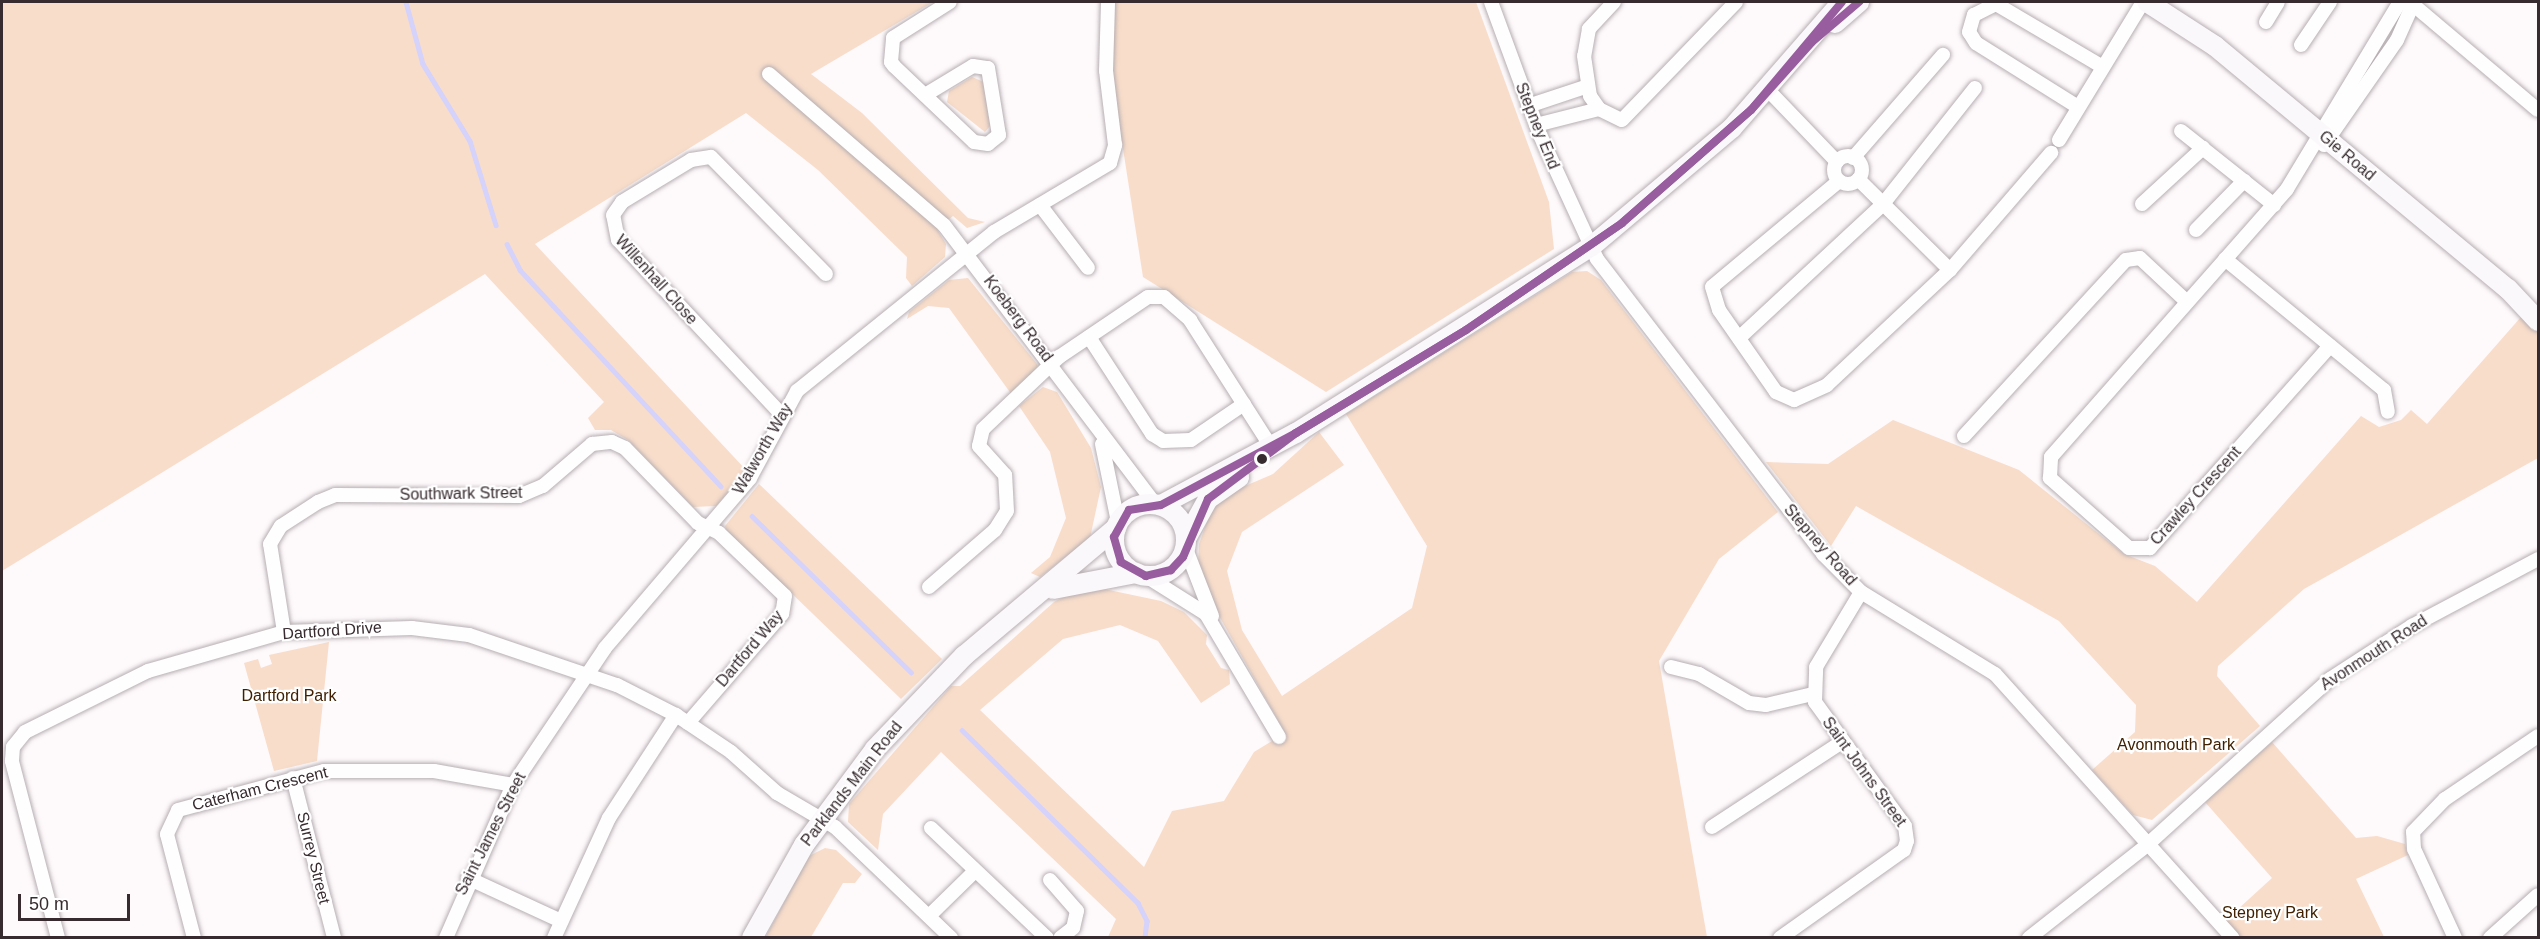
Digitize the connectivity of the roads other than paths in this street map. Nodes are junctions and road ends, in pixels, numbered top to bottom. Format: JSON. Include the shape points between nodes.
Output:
{"nodes":[{"id":1,"x":950,"y":2,"type":"edge"},
{"id":2,"x":1108,"y":2,"type":"edge"},
{"id":3,"x":1491,"y":2,"type":"edge"},
{"id":4,"x":1614,"y":2,"type":"edge"},
{"id":5,"x":1736,"y":2,"type":"edge"},
{"id":6,"x":1842,"y":2,"type":"edge"},
{"id":7,"x":1859,"y":2,"type":"edge"},
{"id":8,"x":2145,"y":2,"type":"edge"},
{"id":9,"x":2278,"y":2,"type":"edge"},
{"id":10,"x":2330,"y":2,"type":"edge"},
{"id":11,"x":2409,"y":2,"type":"edge"},
{"id":12,"x":2266,"y":22,"type":"dead end"},
{"id":13,"x":1812,"y":42,"type":"junction"},
{"id":14,"x":2301,"y":45,"type":"dead end"},
{"id":15,"x":1943,"y":55,"type":"dead end"},
{"id":16,"x":2103,"y":67,"type":"junction"},
{"id":17,"x":769,"y":74,"type":"dead end"},
{"id":18,"x":1588,"y":87,"type":"junction"},
{"id":19,"x":1975,"y":88,"type":"dead end"},
{"id":20,"x":1769,"y":91,"type":"junction"},
{"id":21,"x":925,"y":95,"type":"junction"},
{"id":22,"x":1528,"y":106,"type":"junction"},
{"id":23,"x":2078,"y":107,"type":"junction"},
{"id":24,"x":1599,"y":109,"type":"junction"},
{"id":25,"x":2538,"y":110,"type":"edge"},
{"id":26,"x":1536,"y":125,"type":"junction"},
{"id":27,"x":2181,"y":131,"type":"dead end"},
{"id":28,"x":2324,"y":136,"type":"junction"},
{"id":29,"x":2059,"y":140,"type":"dead end"},
{"id":30,"x":2203,"y":148,"type":"junction"},
{"id":31,"x":2051,"y":153,"type":"dead end"},
{"id":32,"x":1853,"y":158,"type":"junction"},
{"id":33,"x":1837,"y":162,"type":"junction"},
{"id":34,"x":1858,"y":179,"type":"junction"},
{"id":35,"x":1839,"y":181,"type":"junction"},
{"id":36,"x":2244,"y":182,"type":"junction"},
{"id":37,"x":1883,"y":204,"type":"junction"},
{"id":38,"x":2142,"y":204,"type":"dead end"},
{"id":39,"x":1040,"y":205,"type":"junction"},
{"id":40,"x":2274,"y":205,"type":"junction"},
{"id":41,"x":2196,"y":230,"type":"dead end"},
{"id":42,"x":1592,"y":246,"type":"junction"},
{"id":43,"x":968,"y":252,"type":"junction"},
{"id":44,"x":2225,"y":259,"type":"junction"},
{"id":45,"x":1088,"y":268,"type":"dead end"},
{"id":46,"x":1950,"y":270,"type":"junction"},
{"id":47,"x":826,"y":274,"type":"dead end"},
{"id":48,"x":2187,"y":302,"type":"junction"},
{"id":49,"x":2538,"y":321,"type":"edge"},
{"id":50,"x":1089,"y":337,"type":"junction"},
{"id":51,"x":1738,"y":338,"type":"junction"},
{"id":52,"x":2330,"y":346,"type":"junction"},
{"id":53,"x":1053,"y":366,"type":"junction"},
{"id":54,"x":1244,"y":404,"type":"junction"},
{"id":55,"x":2388,"y":412,"type":"dead end"},
{"id":56,"x":782,"y":415,"type":"junction"},
{"id":57,"x":1087,"y":416,"type":"junction"},
{"id":58,"x":1296,"y":434,"type":"junction"},
{"id":59,"x":1965,"y":436,"type":"dead end"},
{"id":60,"x":1270,"y":445,"type":"junction"},
{"id":61,"x":1158,"y":504,"type":"junction"},
{"id":62,"x":1117,"y":525,"type":"junction"},
{"id":63,"x":709,"y":528,"type":"junction"},
{"id":64,"x":1186,"y":543,"type":"junction"},
{"id":65,"x":2538,"y":559,"type":"edge"},
{"id":66,"x":1141,"y":574,"type":"junction"},
{"id":67,"x":929,"y":587,"type":"dead end"},
{"id":68,"x":1862,"y":592,"type":"junction"},
{"id":69,"x":1001,"y":624,"type":"junction"},
{"id":70,"x":284,"y":632,"type":"junction"},
{"id":71,"x":1225,"y":642,"type":"junction"},
{"id":72,"x":1671,"y":668,"type":"dead end"},
{"id":73,"x":586,"y":675,"type":"junction"},
{"id":74,"x":1813,"y":694,"type":"junction"},
{"id":75,"x":676,"y":715,"type":"junction"},
{"id":76,"x":688,"y":723,"type":"junction"},
{"id":77,"x":2538,"y":736,"type":"edge"},
{"id":78,"x":1279,"y":737,"type":"dead end"},
{"id":79,"x":1842,"y":742,"type":"junction"},
{"id":80,"x":293,"y":778,"type":"junction"},
{"id":81,"x":513,"y":785,"type":"junction"},
{"id":82,"x":822,"y":822,"type":"junction"},
{"id":83,"x":1712,"y":827,"type":"dead end"},
{"id":84,"x":931,"y":828,"type":"dead end"},
{"id":85,"x":2147,"y":845,"type":"junction"},
{"id":86,"x":975,"y":871,"type":"junction"},
{"id":87,"x":468,"y":878,"type":"junction"},
{"id":88,"x":1050,"y":880,"type":"dead end"},
{"id":89,"x":2538,"y":895,"type":"edge"},
{"id":90,"x":929,"y":916,"type":"junction"},
{"id":91,"x":559,"y":920,"type":"junction"},
{"id":92,"x":58,"y":938,"type":"edge"},
{"id":93,"x":194,"y":938,"type":"edge"},
{"id":94,"x":334,"y":938,"type":"edge"},
{"id":95,"x":446,"y":938,"type":"edge"},
{"id":96,"x":554,"y":938,"type":"edge"},
{"id":97,"x":752,"y":938,"type":"edge"},
{"id":98,"x":951,"y":938,"type":"edge"},
{"id":99,"x":1047,"y":938,"type":"edge"},
{"id":100,"x":1060,"y":938,"type":"edge"},
{"id":101,"x":1780,"y":938,"type":"edge"},
{"id":102,"x":2029,"y":938,"type":"edge"},
{"id":103,"x":2233,"y":938,"type":"edge"},
{"id":104,"x":2455,"y":938,"type":"edge"},
{"id":105,"x":2490,"y":938,"type":"edge"}],
"edges":[{"from":1,"to":21,"type":"street","via":[[890,44],[891,62]]},
{"from":2,"to":39,"type":"street","name":"Walworth Way","via":[[1106,71],[1113,157],[1100,171]]},
{"from":3,"to":22,"type":"street","name":"Stepney End"},
{"from":4,"to":18,"type":"street","via":[[1584,41]]},
{"from":5,"to":24,"type":"street","via":[[1631,114],[1622,120]]},
{"from":6,"to":13,"type":"street"},
{"from":7,"to":13,"type":"street"},
{"from":8,"to":16,"type":"street"},
{"from":8,"to":28,"type":"street","name":"Gie Road","via":[[2215,46]]},
{"from":9,"to":12,"type":"street"},
{"from":10,"to":14,"type":"street"},
{"from":11,"to":25,"type":"street"},
{"from":11,"to":28,"type":"street"},
{"from":13,"to":20,"type":"street"},
{"from":15,"to":32,"type":"street"},
{"from":16,"to":23,"type":"street"},
{"from":16,"to":23,"type":"street","via":[[1996,4],[1974,15],[1969,32],[1976,43]]},
{"from":17,"to":43,"type":"street","name":"Koeberg Road","via":[[944,225]]},
{"from":18,"to":22,"type":"street"},
{"from":18,"to":24,"type":"street"},
{"from":19,"to":37,"type":"street"},
{"from":20,"to":33,"type":"street"},
{"from":20,"to":42,"type":"street","via":[[1682,176]]},
{"from":21,"to":21,"type":"street","via":[[974,142],[987,144],[999,135],[993,76],[983,65],[973,66]]},
{"from":22,"to":26,"type":"street","name":"Stepney End"},
{"from":23,"to":29,"type":"street"},
{"from":24,"to":26,"type":"street"},
{"from":26,"to":42,"type":"street","name":"Stepney End"},
{"from":27,"to":30,"type":"street"},
{"from":28,"to":40,"type":"street","name":"Crawley Crescent"},
{"from":28,"to":49,"type":"street","name":"Gie Road"},
{"from":30,"to":36,"type":"street"},
{"from":30,"to":38,"type":"street"},
{"from":31,"to":46,"type":"street"},
{"from":32,"to":33,"type":"street"},
{"from":32,"to":34,"type":"street","via":[[1861,167]]},
{"from":33,"to":35,"type":"street"},
{"from":34,"to":35,"type":"street"},
{"from":34,"to":37,"type":"street"},
{"from":35,"to":51,"type":"street","via":[[1712,287]]},
{"from":36,"to":40,"type":"street"},
{"from":36,"to":41,"type":"street"},
{"from":37,"to":46,"type":"street"},
{"from":37,"to":51,"type":"street"},
{"from":39,"to":43,"type":"street","name":"Walworth Way"},
{"from":39,"to":45,"type":"street"},
{"from":40,"to":44,"type":"street","name":"Crawley Crescent"},
{"from":42,"to":58,"type":"street"},
{"from":42,"to":68,"type":"street","name":"Stepney Road","via":[[1674,365],[1823,554]]},
{"from":43,"to":53,"type":"street","name":"Koeberg Road"},
{"from":43,"to":56,"type":"street","name":"Walworth Way","via":[[833,358],[797,391]]},
{"from":44,"to":48,"type":"street","name":"Crawley Crescent"},
{"from":44,"to":52,"type":"street"},
{"from":46,"to":51,"type":"street","via":[[1827,385],[1794,400],[1776,392]]},
{"from":47,"to":56,"type":"street","name":"Willenhall Close","via":[[711,157],[692,160],[622,202],[613,215],[618,240]]},
{"from":48,"to":52,"type":"street","name":"Crawley Crescent","via":[[2048,465],[2053,482],[2132,549],[2152,547]]},
{"from":48,"to":59,"type":"street","via":[[2140,258],[2126,260]]},
{"from":50,"to":53,"type":"street"},
{"from":50,"to":54,"type":"street","via":[[1152,434],[1163,441],[1191,440]]},
{"from":50,"to":54,"type":"street","via":[[1148,297],[1164,297],[1190,320]]},
{"from":52,"to":55,"type":"street","via":[[2384,390]]},
{"from":53,"to":57,"type":"street","name":"Koeberg Road"},
{"from":53,"to":67,"type":"street","via":[[978,437],[979,446],[1005,475],[1007,511],[995,531]]},
{"from":54,"to":60,"type":"street"},
{"from":56,"to":63,"type":"street","name":"Walworth Way","via":[[750,478]]},
{"from":57,"to":61,"type":"street","name":"Koeberg Road"},
{"from":57,"to":62,"type":"street","name":"Koeberg Road","via":[[1110,465]]},
{"from":58,"to":60,"type":"street"},
{"from":58,"to":64,"type":"street","via":[[1208,499]]},
{"from":60,"to":61,"type":"street"},
{"from":61,"to":62,"type":"street","via":[[1137,506]]},
{"from":61,"to":64,"type":"street","via":[[1179,516]]},
{"from":62,"to":66,"type":"street","via":[[1117,554]]},
{"from":62,"to":69,"type":"street","name":"Parklands Main Road"},
{"from":63,"to":70,"type":"street","name":"Southwark Street","via":[[625,448],[612,442],[592,444],[543,486],[519,496],[329,496],[286,521],[270,544]]},
{"from":63,"to":73,"type":"street","name":"Walworth Way"},
{"from":63,"to":76,"type":"street","name":"Dartford Way","via":[[782,591],[786,606]]},
{"from":64,"to":66,"type":"street","via":[[1171,570]]},
{"from":64,"to":71,"type":"street","via":[[1203,600]]},
{"from":65,"to":85,"type":"street","name":"Avonmouth Road","via":[[2412,626],[2330,679]]},
{"from":66,"to":69,"type":"street","name":"Parklands Main Road","via":[[1056,587]]},
{"from":66,"to":71,"type":"street","via":[[1206,614]]},
{"from":68,"to":74,"type":"street","via":[[1816,668]]},
{"from":68,"to":85,"type":"street","name":"Stepney Road","via":[[1995,674]]},
{"from":69,"to":82,"type":"street","name":"Parklands Main Road","via":[[921,698]]},
{"from":70,"to":73,"type":"street","name":"Dartford Drive","via":[[442,629]]},
{"from":70,"to":92,"type":"street","name":"Dartford Drive","via":[[148,671],[30,729],[16,741],[12,761]]},
{"from":71,"to":78,"type":"street"},
{"from":72,"to":74,"type":"street","via":[[1699,674],[1749,703],[1766,705]]},
{"from":73,"to":75,"type":"street","name":"Dartford Drive"},
{"from":73,"to":81,"type":"street","name":"Saint James Street"},
{"from":74,"to":79,"type":"street","name":"Saint Johns Street","via":[[1818,711]]},
{"from":75,"to":76,"type":"street","name":"Dartford Drive"},
{"from":75,"to":91,"type":"street","via":[[609,818]]},
{"from":76,"to":82,"type":"street","name":"Dartford Drive"},
{"from":77,"to":104,"type":"street","via":[[2454,792],[2413,832],[2414,849]]},
{"from":79,"to":83,"type":"street"},
{"from":79,"to":101,"type":"street","name":"Saint Johns Street","via":[[1905,826],[1906,847]]},
{"from":80,"to":81,"type":"street","name":"Caterham Crescent","via":[[324,771],[434,771]]},
{"from":80,"to":93,"type":"street","name":"Caterham Crescent","via":[[183,808],[170,819],[167,834]]},
{"from":80,"to":94,"type":"street","name":"Surrey Street"},
{"from":81,"to":87,"type":"street","name":"Saint James Street"},
{"from":82,"to":90,"type":"street","name":"Dartford Drive"},
{"from":82,"to":97,"type":"street","name":"Parklands Main Road","via":[[772,897]]},
{"from":84,"to":86,"type":"street"},
{"from":85,"to":102,"type":"street","name":"Avonmouth Road"},
{"from":85,"to":103,"type":"street","name":"Stepney Road"},
{"from":86,"to":90,"type":"street"},
{"from":86,"to":99,"type":"street"},
{"from":87,"to":91,"type":"street"},
{"from":87,"to":95,"type":"street","name":"Saint James Street"},
{"from":88,"to":100,"type":"street","via":[[1077,911],[1073,928]]},
{"from":89,"to":105,"type":"street"},
{"from":90,"to":98,"type":"street","name":"Dartford Drive"},
{"from":91,"to":96,"type":"street"}]}
